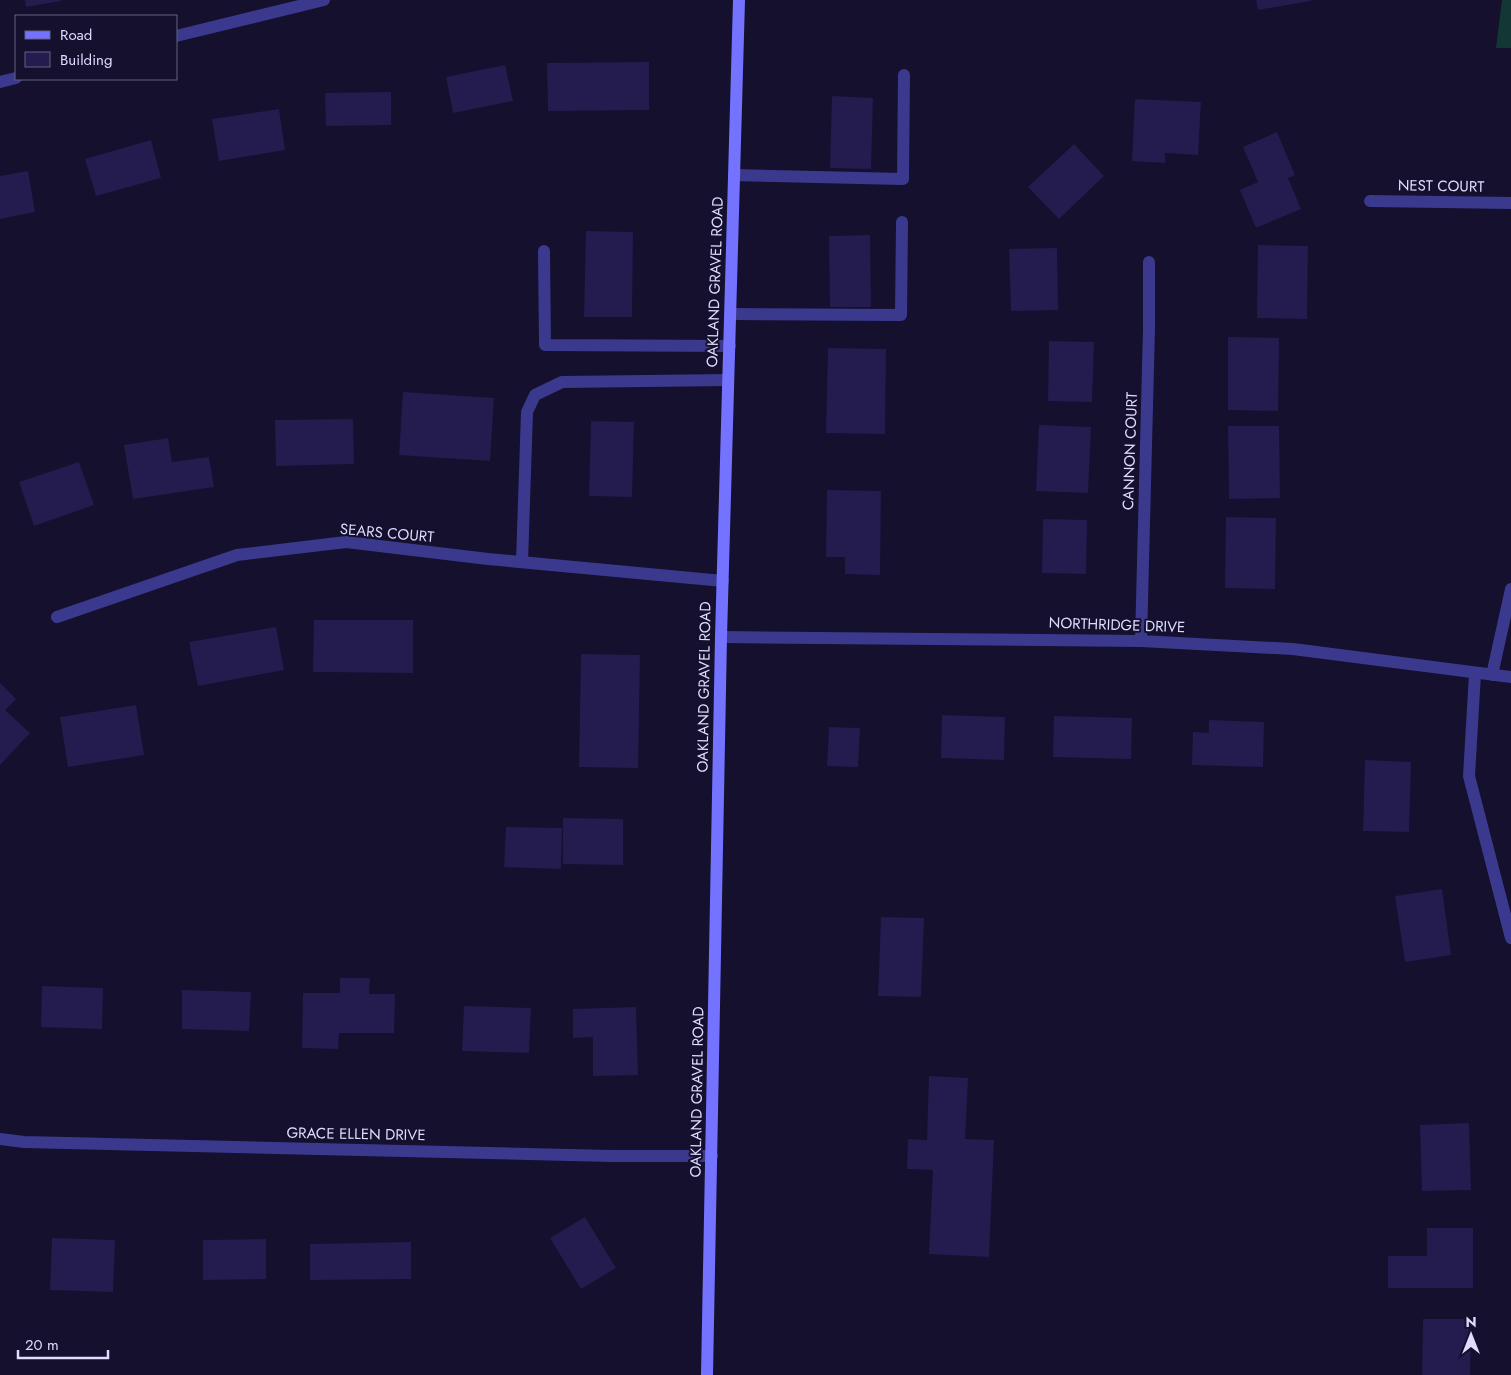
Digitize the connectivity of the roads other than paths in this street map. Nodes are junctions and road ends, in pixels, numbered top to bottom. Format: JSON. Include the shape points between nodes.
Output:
{"nodes":[{"id":1,"x":324,"y":0,"type":"edge"},
{"id":2,"x":739,"y":0,"type":"edge"},
{"id":3,"x":178,"y":36,"type":"edge"},
{"id":4,"x":904,"y":75,"type":"dead end"},
{"id":5,"x":15,"y":78,"type":"edge"},
{"id":6,"x":0,"y":82,"type":"edge"},
{"id":7,"x":734,"y":175,"type":"junction"},
{"id":8,"x":1370,"y":201,"type":"dead end"},
{"id":9,"x":1511,"y":204,"type":"edge"},
{"id":10,"x":902,"y":222,"type":"dead end"},
{"id":11,"x":544,"y":251,"type":"dead end"},
{"id":12,"x":1148,"y":262,"type":"dead end"},
{"id":13,"x":731,"y":314,"type":"junction"},
{"id":14,"x":730,"y":346,"type":"junction"},
{"id":15,"x":728,"y":380,"type":"junction"},
{"id":16,"x":522,"y":562,"type":"junction"},
{"id":17,"x":723,"y":581,"type":"junction"},
{"id":18,"x":1511,"y":589,"type":"edge"},
{"id":19,"x":57,"y":617,"type":"dead end"},
{"id":20,"x":721,"y":637,"type":"junction"},
{"id":21,"x":1141,"y":641,"type":"junction"},
{"id":22,"x":1475,"y":674,"type":"junction"},
{"id":23,"x":1492,"y":675,"type":"junction"},
{"id":24,"x":1511,"y":677,"type":"edge"},
{"id":25,"x":1511,"y":938,"type":"edge"},
{"id":26,"x":0,"y":1139,"type":"edge"},
{"id":27,"x":712,"y":1156,"type":"junction"},
{"id":28,"x":707,"y":1375,"type":"edge"}],
"edges":[{"from":1,"to":3,"type":"street"},
{"from":2,"to":7,"type":"street","name":"OAKLAND GRAVEL ROAD"},
{"from":4,"to":7,"type":"street","via":[[903,179]]},
{"from":5,"to":6,"type":"street"},
{"from":7,"to":13,"type":"street","name":"OAKLAND GRAVEL ROAD"},
{"from":8,"to":9,"type":"street","name":"NEST COURT"},
{"from":10,"to":13,"type":"street","via":[[901,315]]},
{"from":11,"to":14,"type":"street","via":[[545,345]]},
{"from":12,"to":21,"type":"street","name":"CANNON COURT"},
{"from":13,"to":14,"type":"street","name":"OAKLAND GRAVEL ROAD"},
{"from":14,"to":15,"type":"street","name":"OAKLAND GRAVEL ROAD"},
{"from":15,"to":16,"type":"street","via":[[562,382],[535,395],[527,412]]},
{"from":15,"to":17,"type":"street","name":"OAKLAND GRAVEL ROAD"},
{"from":16,"to":17,"type":"street","name":"SEARS COURT"},
{"from":16,"to":19,"type":"street","name":"SEARS COURT","via":[[346,542],[237,555]]},
{"from":17,"to":20,"type":"street","name":"OAKLAND GRAVEL ROAD"},
{"from":18,"to":23,"type":"street"},
{"from":20,"to":21,"type":"street","name":"NORTHRIDGE DRIVE"},
{"from":20,"to":27,"type":"street","name":"OAKLAND GRAVEL ROAD"},
{"from":21,"to":22,"type":"street","name":"NORTHRIDGE DRIVE","via":[[1293,649]]},
{"from":22,"to":23,"type":"street","name":"NORTHRIDGE DRIVE"},
{"from":22,"to":25,"type":"street","via":[[1469,776]]},
{"from":23,"to":24,"type":"street","name":"NORTHRIDGE DRIVE"},
{"from":26,"to":27,"type":"street","name":"GRACE ELLEN DRIVE","via":[[388,1152]]},
{"from":27,"to":28,"type":"street","name":"OAKLAND GRAVEL ROAD"}]}
